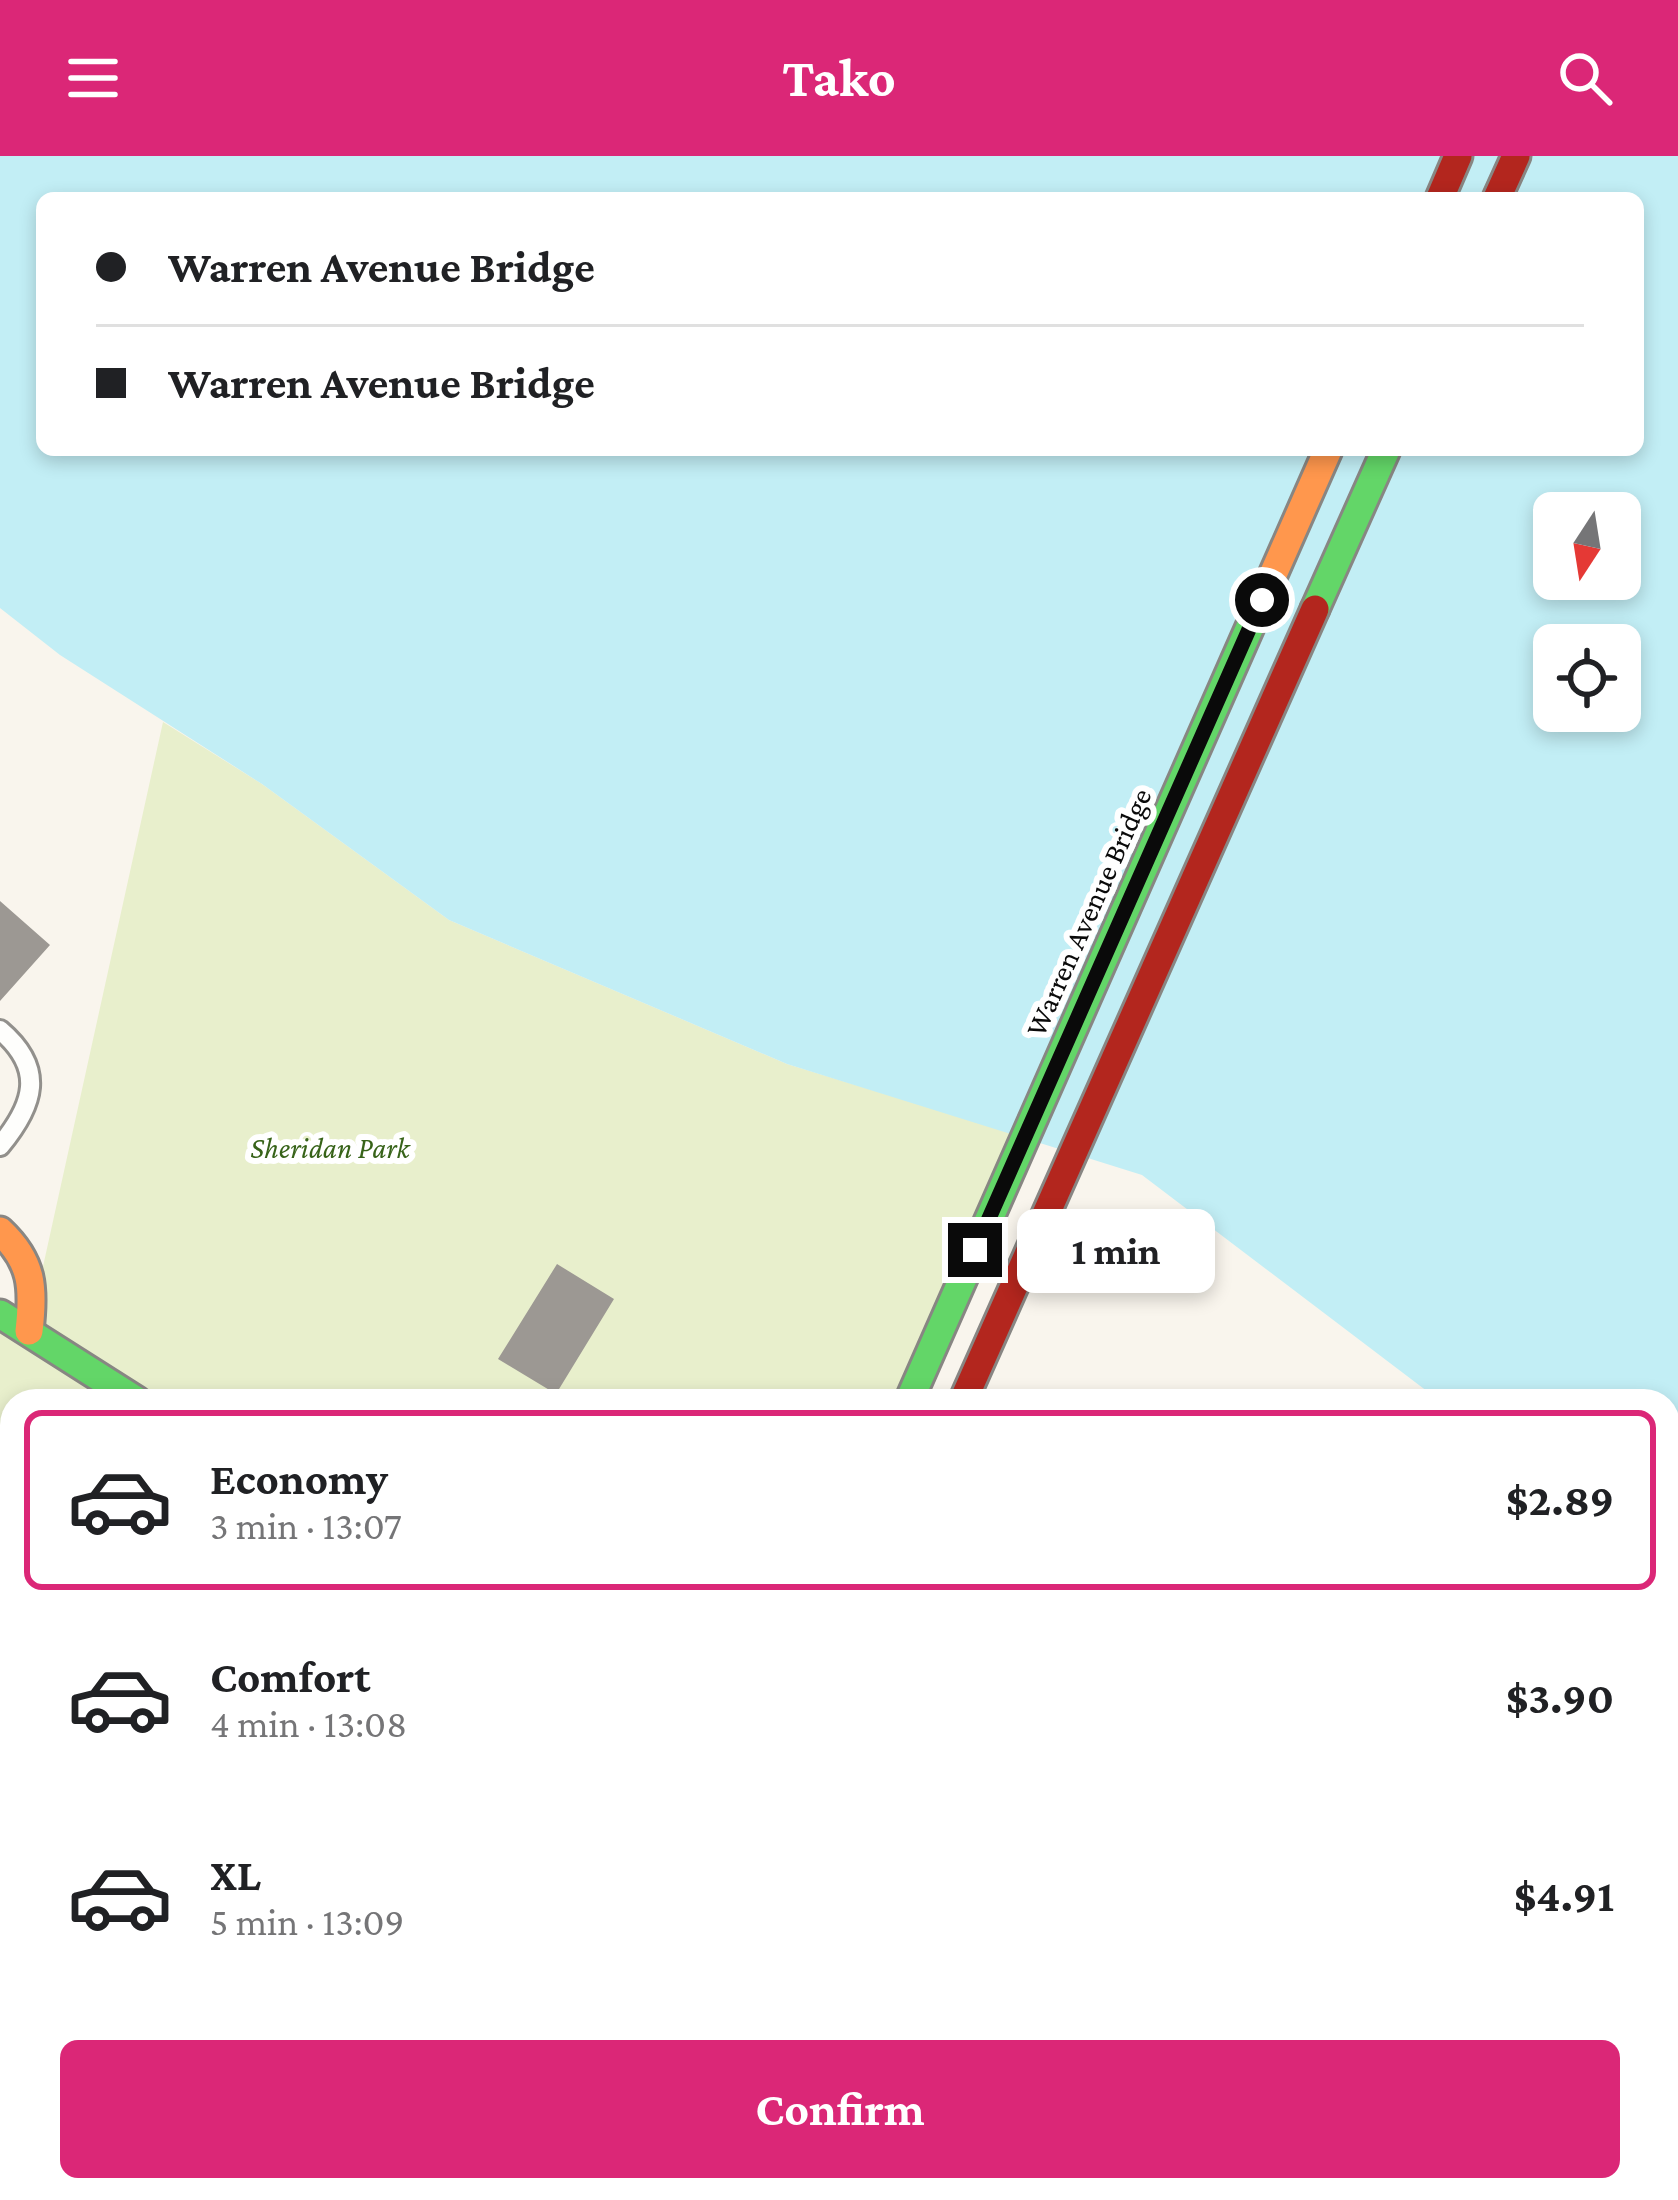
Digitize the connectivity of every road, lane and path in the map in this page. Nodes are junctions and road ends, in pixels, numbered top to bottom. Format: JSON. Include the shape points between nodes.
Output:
{"nodes":[{"id":1,"x":1459,"y":156,"type":"edge"},
{"id":2,"x":1516,"y":156,"type":"edge"},
{"id":3,"x":1443,"y":192,"type":"edge"},
{"id":4,"x":1500,"y":192,"type":"edge"},
{"id":5,"x":1325,"y":456,"type":"edge"},
{"id":6,"x":1382,"y":456,"type":"edge"},
{"id":7,"x":0,"y":1030,"type":"edge"},
{"id":8,"x":0,"y":1146,"type":"edge"},
{"id":9,"x":0,"y":1231,"type":"edge"},
{"id":10,"x":0,"y":1314,"type":"edge"},
{"id":11,"x":29,"y":1331,"type":"junction"},
{"id":12,"x":118,"y":1389,"type":"edge"},
{"id":13,"x":914,"y":1389,"type":"edge"},
{"id":14,"x":968,"y":1389,"type":"edge"}],
"edges":[{"from":1,"to":3,"type":"main road"},
{"from":2,"to":4,"type":"main road"},
{"from":5,"to":13,"type":"main road","name":"Warren Avenue Bridge"},
{"from":6,"to":14,"type":"main road"},
{"from":7,"to":8,"type":"lane","via":[[26,1057],[31,1079],[19,1123]]},
{"from":9,"to":11,"type":"main road","via":[[31,1269]]},
{"from":10,"to":11,"type":"main road"},
{"from":11,"to":12,"type":"main road"}]}
